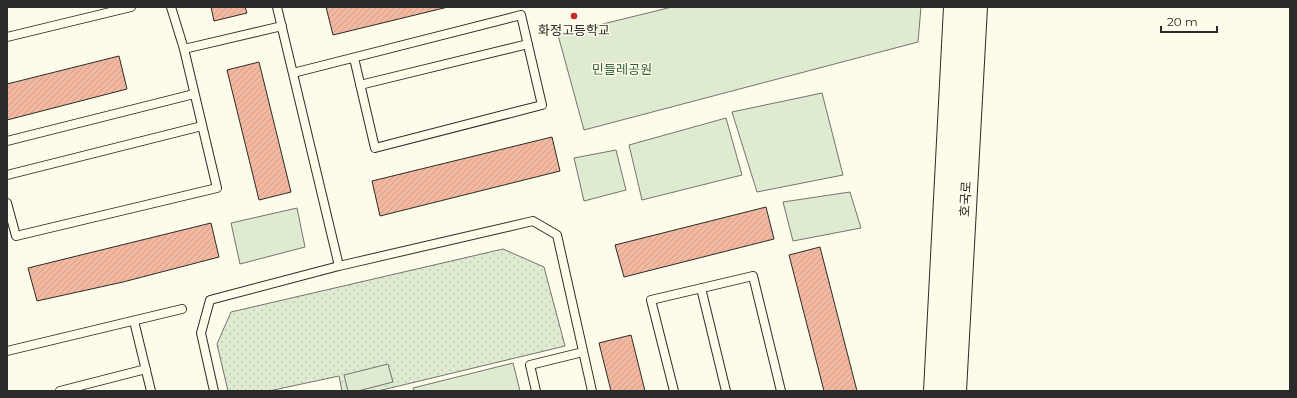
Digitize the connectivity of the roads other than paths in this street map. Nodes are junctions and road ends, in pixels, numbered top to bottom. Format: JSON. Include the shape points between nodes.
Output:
{"nodes":[{"id":1,"x":131,"y":7,"type":"edge"},
{"id":2,"x":171,"y":7,"type":"edge"},
{"id":3,"x":277,"y":7,"type":"edge"},
{"id":4,"x":955,"y":7,"type":"edge"},
{"id":5,"x":976,"y":7,"type":"edge"},
{"id":6,"x":282,"y":26,"type":"junction"},
{"id":7,"x":7,"y":37,"type":"edge"},
{"id":8,"x":528,"y":44,"type":"junction"},
{"id":9,"x":184,"y":49,"type":"junction"},
{"id":10,"x":354,"y":58,"type":"junction"},
{"id":11,"x":293,"y":73,"type":"junction"},
{"id":12,"x":360,"y":85,"type":"junction"},
{"id":13,"x":194,"y":94,"type":"junction"},
{"id":14,"x":202,"y":126,"type":"junction"},
{"id":15,"x":7,"y":141,"type":"edge"},
{"id":16,"x":7,"y":175,"type":"edge"},
{"id":17,"x":7,"y":203,"type":"edge"},
{"id":18,"x":339,"y":266,"type":"junction"},
{"id":19,"x":701,"y":288,"type":"junction"},
{"id":20,"x":182,"y":309,"type":"dead end"},
{"id":21,"x":134,"y":321,"type":"junction"},
{"id":22,"x":7,"y":352,"type":"edge"},
{"id":23,"x":583,"y":352,"type":"junction"},
{"id":24,"x":146,"y":369,"type":"junction"},
{"id":25,"x":60,"y":391,"type":"edge"},
{"id":26,"x":151,"y":391,"type":"edge"},
{"id":27,"x":214,"y":391,"type":"edge"},
{"id":28,"x":536,"y":391,"type":"edge"},
{"id":29,"x":592,"y":391,"type":"edge"},
{"id":30,"x":674,"y":391,"type":"edge"},
{"id":31,"x":726,"y":391,"type":"edge"},
{"id":32,"x":780,"y":391,"type":"edge"},
{"id":33,"x":935,"y":391,"type":"edge"},
{"id":34,"x":955,"y":391,"type":"edge"}],
"edges":[{"from":1,"to":7,"type":"lane"},
{"from":2,"to":9,"type":"lane"},
{"from":3,"to":6,"type":"lane"},
{"from":4,"to":33,"type":"main road","name":"호국로"},
{"from":5,"to":34,"type":"main road","name":"호국로"},
{"from":6,"to":9,"type":"lane"},
{"from":6,"to":11,"type":"lane"},
{"from":8,"to":10,"type":"lane","via":[[521,15]]},
{"from":8,"to":12,"type":"lane"},
{"from":8,"to":12,"type":"lane","via":[[542,105],[375,148]]},
{"from":9,"to":13,"type":"lane"},
{"from":10,"to":11,"type":"lane"},
{"from":10,"to":12,"type":"lane"},
{"from":11,"to":18,"type":"lane"},
{"from":13,"to":14,"type":"lane"},
{"from":13,"to":15,"type":"lane"},
{"from":14,"to":16,"type":"lane"},
{"from":14,"to":17,"type":"lane","via":[[217,188],[16,236]]},
{"from":18,"to":23,"type":"lane","via":[[533,221],[557,235]]},
{"from":18,"to":27,"type":"lane","via":[[210,300],[201,333]]},
{"from":19,"to":30,"type":"lane","via":[[651,300]]},
{"from":19,"to":31,"type":"lane"},
{"from":19,"to":32,"type":"lane","via":[[753,276]]},
{"from":20,"to":21,"type":"lane"},
{"from":21,"to":22,"type":"lane"},
{"from":21,"to":24,"type":"lane"},
{"from":23,"to":28,"type":"lane","via":[[530,365]]},
{"from":23,"to":29,"type":"lane"},
{"from":24,"to":25,"type":"lane"},
{"from":24,"to":26,"type":"lane"}]}
